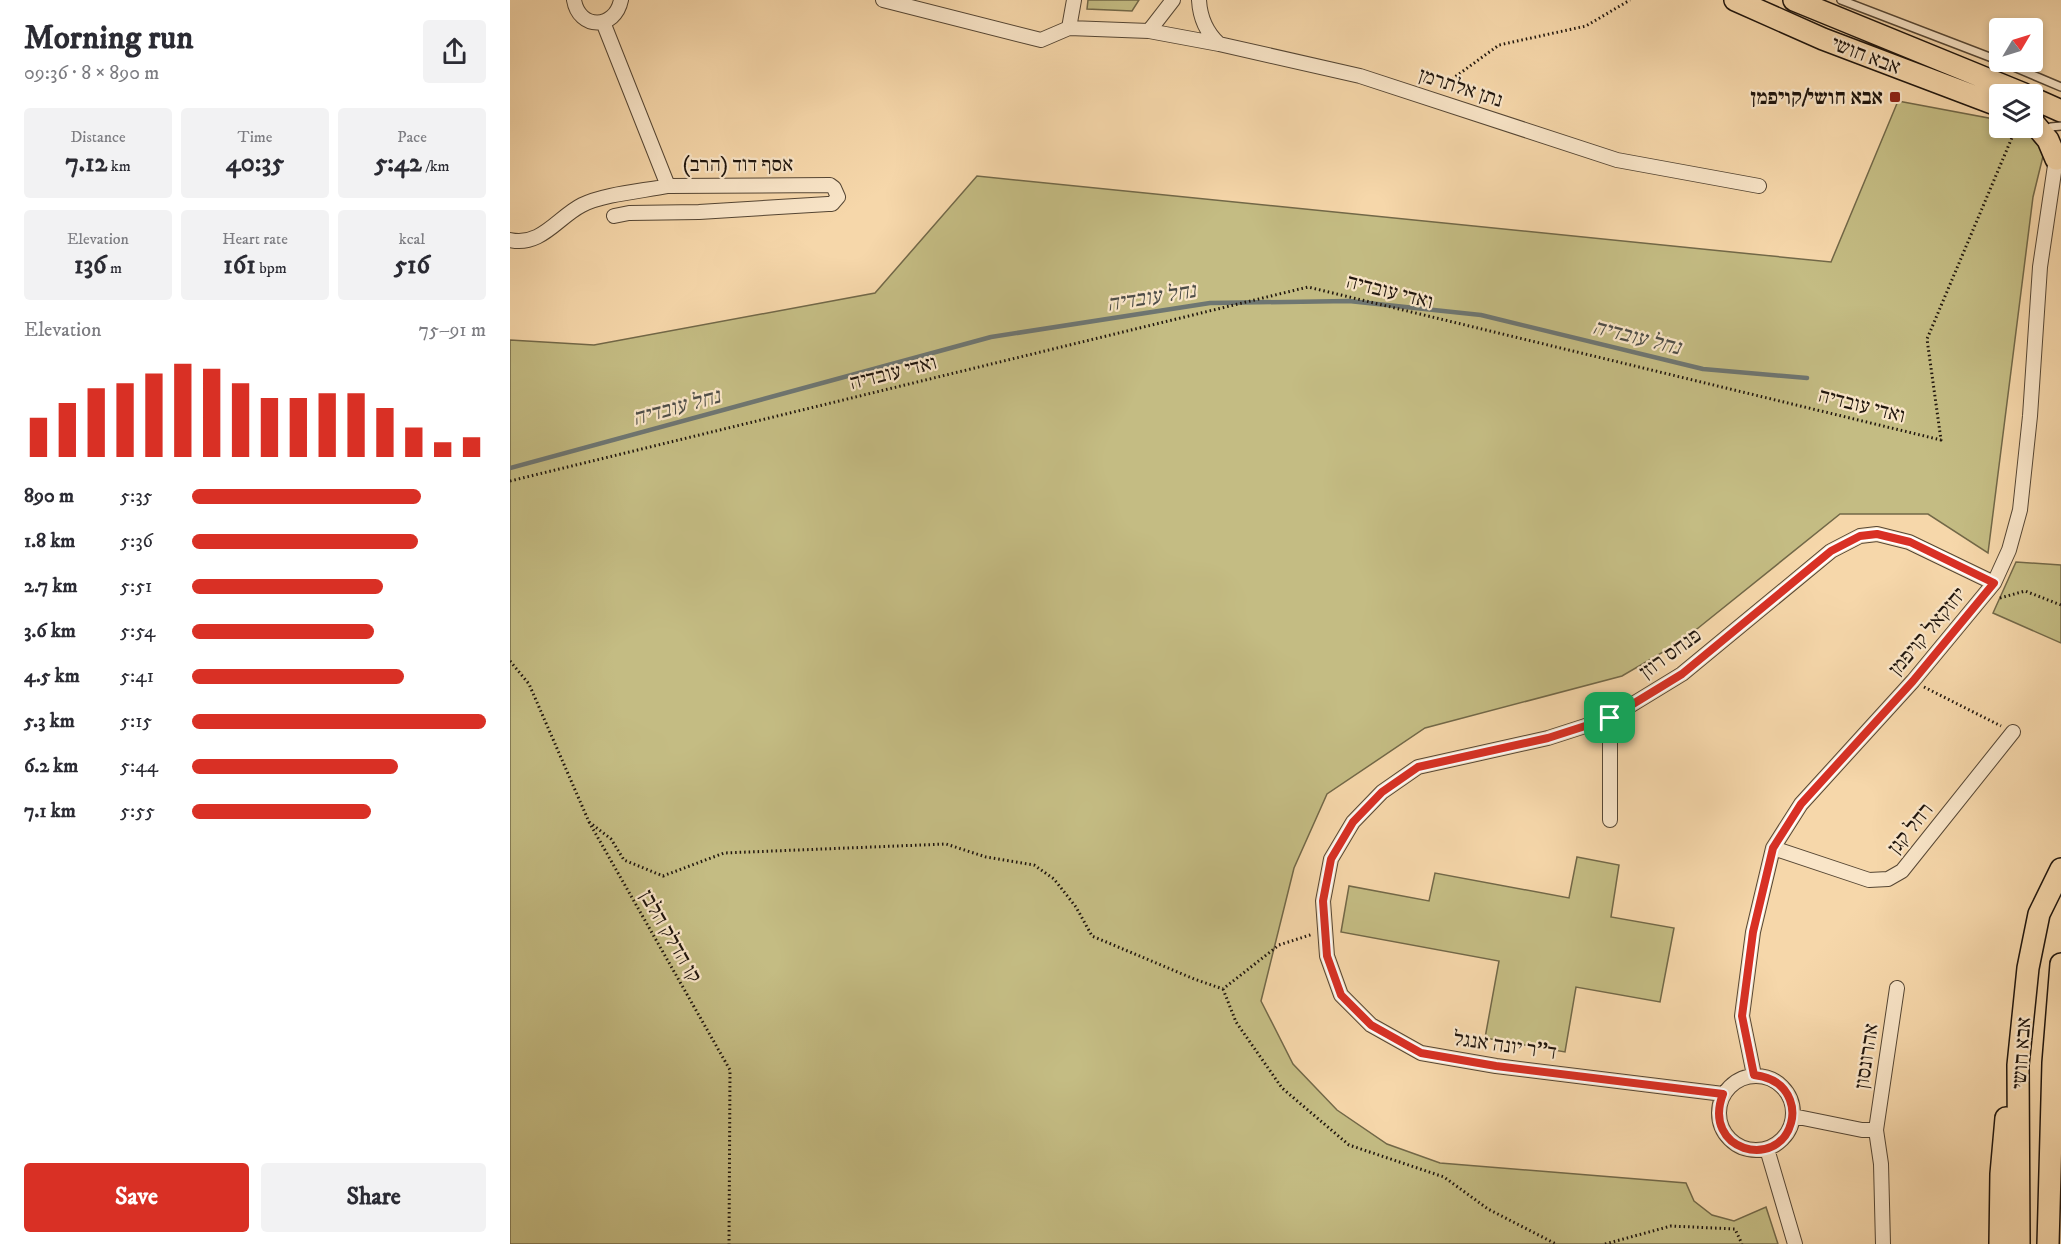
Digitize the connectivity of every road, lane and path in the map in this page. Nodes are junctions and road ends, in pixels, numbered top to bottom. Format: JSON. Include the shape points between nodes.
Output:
{"nodes":[{"id":1,"x":573,"y":0,"type":"edge"},
{"id":2,"x":621,"y":0,"type":"edge"},
{"id":3,"x":882,"y":0,"type":"edge"},
{"id":4,"x":1074,"y":0,"type":"edge"},
{"id":5,"x":1173,"y":0,"type":"edge"},
{"id":6,"x":1199,"y":0,"type":"edge"},
{"id":7,"x":1630,"y":0,"type":"edge"},
{"id":8,"x":1735,"y":0,"type":"edge"},
{"id":9,"x":1841,"y":0,"type":"edge"},
{"id":10,"x":1805,"y":1,"type":"edge"},
{"id":11,"x":1856,"y":2,"type":"edge"},
{"id":12,"x":603,"y":22,"type":"junction"},
{"id":13,"x":1070,"y":28,"type":"junction"},
{"id":14,"x":1149,"y":31,"type":"junction"},
{"id":15,"x":1219,"y":44,"type":"junction"},
{"id":16,"x":1989,"y":56,"type":"edge"},
{"id":17,"x":2026,"y":72,"type":"edge"},
{"id":18,"x":2001,"y":84,"type":"edge"},
{"id":19,"x":2061,"y":87,"type":"edge"},
{"id":20,"x":1428,"y":98,"type":"junction"},
{"id":21,"x":1989,"y":102,"type":"edge"},
{"id":22,"x":2043,"y":118,"type":"edge"},
{"id":23,"x":2053,"y":137,"type":"edge"},
{"id":24,"x":2012,"y":138,"type":"edge"},
{"id":25,"x":668,"y":186,"type":"junction"},
{"id":26,"x":1759,"y":186,"type":"dead end"},
{"id":27,"x":614,"y":216,"type":"dead end"},
{"id":28,"x":510,"y":240,"type":"edge"},
{"id":29,"x":510,"y":481,"type":"edge"},
{"id":30,"x":1994,"y":583,"type":"junction"},
{"id":31,"x":2025,"y":591,"type":"dead end"},
{"id":32,"x":2061,"y":605,"type":"edge"},
{"id":33,"x":510,"y":662,"type":"edge"},
{"id":34,"x":1913,"y":681,"type":"junction"},
{"id":35,"x":1610,"y":718,"type":"junction"},
{"id":36,"x":2013,"y":732,"type":"joint"},
{"id":37,"x":1610,"y":820,"type":"dead end"},
{"id":38,"x":589,"y":822,"type":"junction"},
{"id":39,"x":1773,"y":848,"type":"junction"},
{"id":40,"x":2061,"y":869,"type":"edge"},
{"id":41,"x":1325,"y":930,"type":"junction"},
{"id":42,"x":1327,"y":956,"type":"joint"},
{"id":43,"x":2061,"y":964,"type":"edge"},
{"id":44,"x":1897,"y":988,"type":"dead end"},
{"id":45,"x":1223,"y":989,"type":"junction"},
{"id":46,"x":2018,"y":1065,"type":"junction"},
{"id":47,"x":1754,"y":1075,"type":"junction"},
{"id":48,"x":1723,"y":1094,"type":"junction"},
{"id":49,"x":1793,"y":1116,"type":"junction"},
{"id":50,"x":1876,"y":1130,"type":"junction"},
{"id":51,"x":1767,"y":1149,"type":"junction"},
{"id":52,"x":729,"y":1244,"type":"edge"},
{"id":53,"x":1556,"y":1244,"type":"edge"},
{"id":54,"x":1605,"y":1244,"type":"edge"},
{"id":55,"x":1743,"y":1244,"type":"edge"},
{"id":56,"x":1795,"y":1244,"type":"edge"},
{"id":57,"x":1883,"y":1244,"type":"edge"},
{"id":58,"x":2000,"y":1244,"type":"edge"},
{"id":59,"x":2019,"y":1244,"type":"edge"},
{"id":60,"x":2048,"y":1244,"type":"edge"}],
"edges":[{"from":1,"to":12,"type":"street","via":[[583,18]]},
{"from":2,"to":12,"type":"street","via":[[620,9]]},
{"from":3,"to":13,"type":"street","via":[[1041,40]]},
{"from":4,"to":13,"type":"street"},
{"from":5,"to":14,"type":"street"},
{"from":6,"to":15,"type":"street","via":[[1208,33]]},
{"from":7,"to":20,"type":"path","via":[[1586,26],[1499,45]]},
{"from":8,"to":21,"type":"main road","name":"אבא חושי","via":[[1823,39]]},
{"from":9,"to":11,"type":"lane"},
{"from":10,"to":18,"type":"main road","name":"אבא חושי"},
{"from":11,"to":16,"type":"lane"},
{"from":12,"to":25,"type":"street","name":"אסף דוד (הרב)"},
{"from":13,"to":14,"type":"street","name":"נתן אלתרמן"},
{"from":14,"to":15,"type":"street","name":"נתן אלתרמן"},
{"from":15,"to":20,"type":"street","name":"נתן אלתרמן","via":[[1360,76]]},
{"from":17,"to":19,"type":"lane"},
{"from":20,"to":26,"type":"street","name":"נתן אלתרמן","via":[[1617,160]]},
{"from":22,"to":23,"type":"main road"},
{"from":23,"to":30,"type":"street","name":"יחזקאל קויפמן","via":[[2020,510],[2009,550]]},
{"from":24,"to":29,"type":"path","name":"ואדי עובדיה","via":[[1927,339],[1941,440],[1308,287]]},
{"from":25,"to":27,"type":"street","name":"אסף דוד (הרב)","via":[[830,185],[838,197],[828,204]]},
{"from":25,"to":28,"type":"street","via":[[601,197],[581,205],[535,239]]},
{"from":30,"to":34,"type":"street","name":"יחזקאל קויפמן"},
{"from":30,"to":35,"type":"street","name":"פנחס רוזן","via":[[1910,542],[1877,534],[1860,536],[1831,551],[1682,674]]},
{"from":31,"to":32,"type":"path"},
{"from":33,"to":38,"type":"path","name":"קו הדלק הלבן","via":[[529,684]]},
{"from":34,"to":36,"type":"path"},
{"from":34,"to":39,"type":"street","name":"יחזקאל קויפמן","via":[[1801,804]]},
{"from":35,"to":37,"type":"street"},
{"from":35,"to":41,"type":"street","name":"פנחס רוזן","via":[[1548,738],[1418,767],[1382,792],[1353,822],[1331,859],[1323,901]]},
{"from":36,"to":39,"type":"street","name":"רחל קגן","via":[[1902,872],[1888,879],[1869,880]]},
{"from":38,"to":45,"type":"path","via":[[611,839],[624,860],[663,876],[724,853],[946,844],[986,857],[1034,865],[1054,879],[1092,936]]},
{"from":38,"to":52,"type":"path","name":"קו הדלק הלבן","via":[[730,1070]]},
{"from":39,"to":47,"type":"street","name":"יחזקאל קויפמן","via":[[1753,932],[1742,1016]]},
{"from":40,"to":46,"type":"main road","name":"אבא חושי","via":[[2039,914],[2032,942]]},
{"from":41,"to":42,"type":"street","name":"פנחס רוזן"},
{"from":41,"to":45,"type":"path","via":[[1280,945]]},
{"from":42,"to":48,"type":"street","name":"ד''ר יונה אנגל","via":[[1341,995],[1371,1025],[1421,1053]]},
{"from":43,"to":60,"type":"main road","name":"אבא חושי","via":[[2053,1063]]},
{"from":44,"to":50,"type":"street","name":"אהרונסון"},
{"from":45,"to":53,"type":"path","via":[[1236,1022],[1282,1088],[1349,1145],[1444,1178],[1488,1209]]},
{"from":46,"to":58,"type":"main road","via":[[2008,1103]]},
{"from":46,"to":59,"type":"main road","name":"אבא חושי"},
{"from":47,"to":48,"type":"street","via":[[1737,1081]]},
{"from":47,"to":49,"type":"street","via":[[1767,1077],[1787,1092]]},
{"from":48,"to":51,"type":"street","via":[[1719,1119],[1727,1136],[1742,1148]]},
{"from":49,"to":50,"type":"street"},
{"from":49,"to":51,"type":"street","via":[[1785,1136]]},
{"from":50,"to":57,"type":"street","name":"אהרונסון"},
{"from":51,"to":56,"type":"street"},
{"from":54,"to":55,"type":"path","via":[[1671,1226],[1735,1229]]}]}
